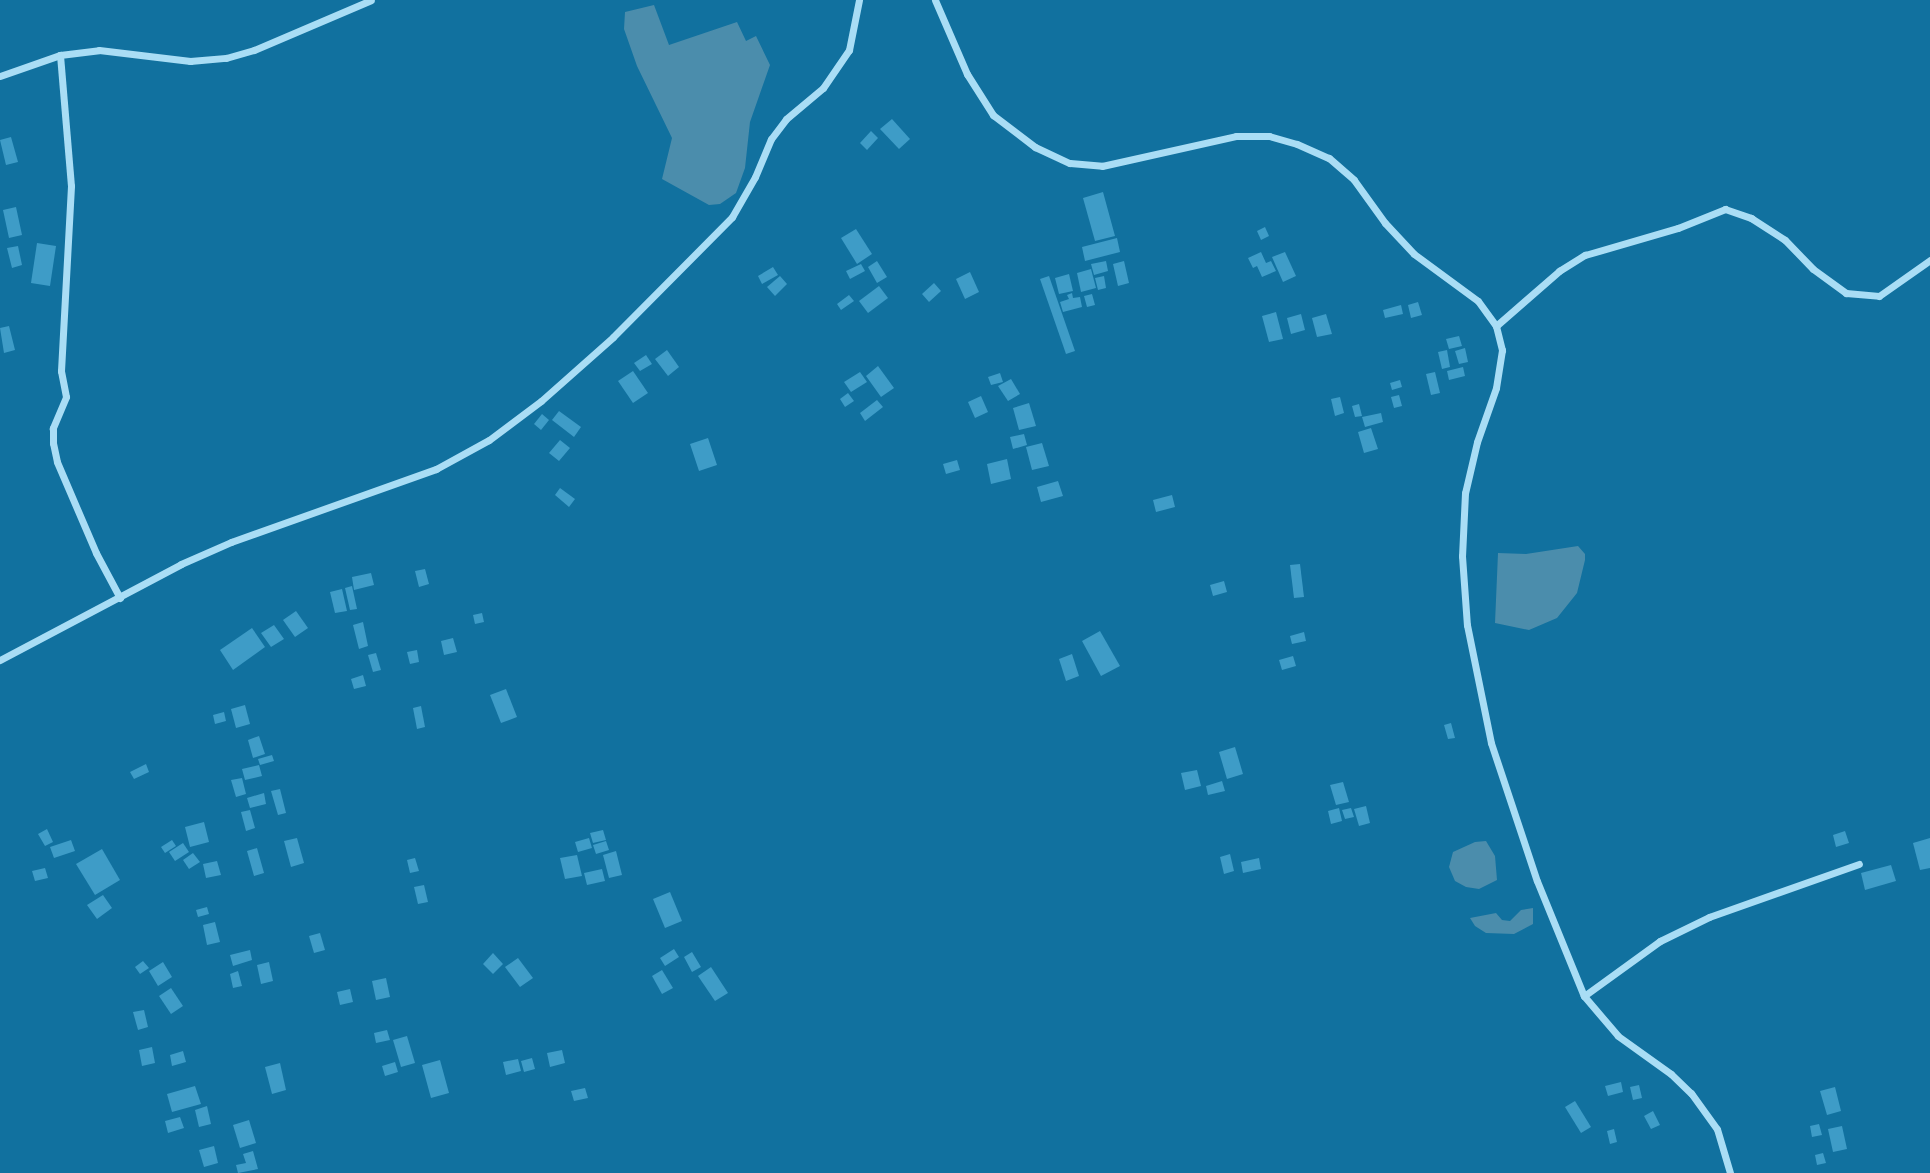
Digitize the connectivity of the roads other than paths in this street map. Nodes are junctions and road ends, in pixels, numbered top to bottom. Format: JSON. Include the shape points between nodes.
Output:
{"nodes":[{"id":1,"x":371,"y":0,"type":"edge"},
{"id":2,"x":859,"y":0,"type":"edge"},
{"id":3,"x":935,"y":0,"type":"edge"},
{"id":4,"x":60,"y":55,"type":"junction"},
{"id":5,"x":0,"y":76,"type":"edge"},
{"id":6,"x":1930,"y":260,"type":"edge"},
{"id":7,"x":1496,"y":326,"type":"junction"},
{"id":8,"x":120,"y":598,"type":"junction"},
{"id":9,"x":0,"y":660,"type":"edge"},
{"id":10,"x":1859,"y":864,"type":"dead end"},
{"id":11,"x":1584,"y":996,"type":"junction"},
{"id":12,"x":1730,"y":1173,"type":"edge"}],
"edges":[{"from":1,"to":4,"type":"street","via":[[226,58],[190,61],[99,50]]},
{"from":2,"to":8,"type":"street","via":[[849,50],[823,88],[786,119],[771,139],[732,217],[613,337],[541,401],[489,440],[436,469],[231,542]]},
{"from":3,"to":7,"type":"street","via":[[967,74],[993,115],[1035,147],[1070,163],[1102,166],[1236,136],[1269,136],[1297,144],[1328,158],[1353,180],[1414,254],[1478,301]]},
{"from":4,"to":5,"type":"street"},
{"from":4,"to":8,"type":"street","via":[[71,186],[61,371],[66,397],[52,428],[53,443],[96,553]]},
{"from":6,"to":7,"type":"street","via":[[1879,296],[1846,293],[1784,240],[1751,218],[1725,209],[1585,255],[1559,271]]},
{"from":7,"to":11,"type":"street","via":[[1502,350],[1496,388],[1465,493],[1462,556],[1467,625],[1505,788],[1536,881]]},
{"from":8,"to":9,"type":"street"},
{"from":10,"to":11,"type":"street","via":[[1709,917],[1660,941]]},
{"from":11,"to":12,"type":"street","via":[[1618,1036],[1691,1093],[1717,1129]]}]}
